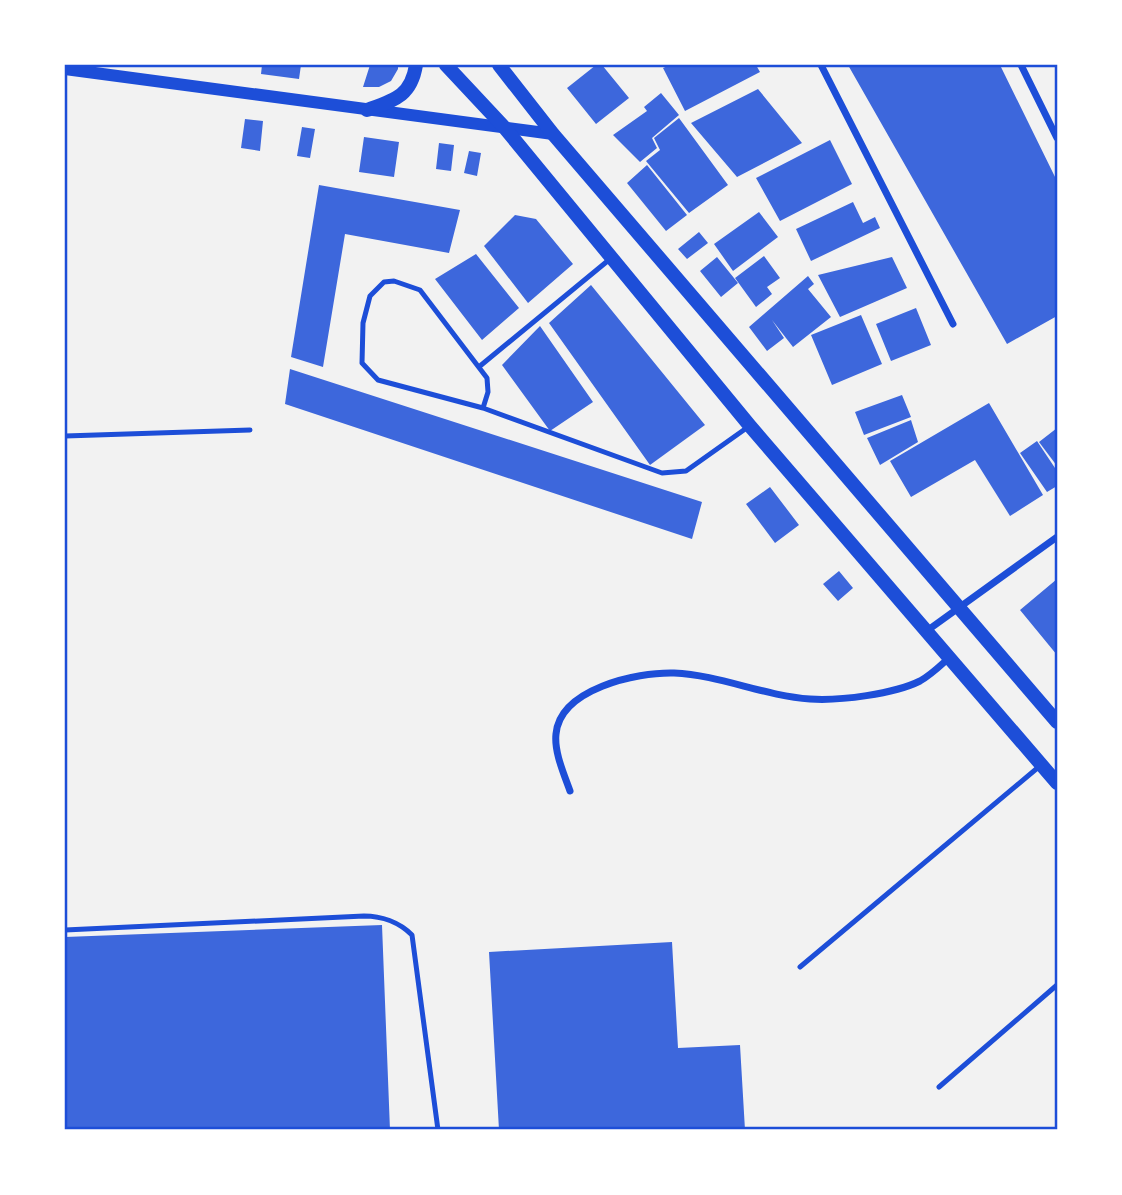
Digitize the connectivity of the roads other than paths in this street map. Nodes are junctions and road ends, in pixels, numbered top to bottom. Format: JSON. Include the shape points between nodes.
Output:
{"nodes":[{"id":1,"x":416,"y":65,"type":"edge"},
{"id":2,"x":446,"y":65,"type":"edge"},
{"id":3,"x":499,"y":65,"type":"edge"},
{"id":4,"x":821,"y":65,"type":"edge"},
{"id":5,"x":1021,"y":65,"type":"edge"},
{"id":6,"x":65,"y":69,"type":"edge"},
{"id":7,"x":367,"y":110,"type":"junction"},
{"id":8,"x":504,"y":127,"type":"junction"},
{"id":9,"x":553,"y":134,"type":"junction"},
{"id":10,"x":1057,"y":138,"type":"edge"},
{"id":11,"x":611,"y":258,"type":"junction"},
{"id":12,"x":953,"y":324,"type":"dead end"},
{"id":13,"x":480,"y":366,"type":"junction"},
{"id":14,"x":483,"y":408,"type":"junction"},
{"id":15,"x":750,"y":426,"type":"junction"},
{"id":16,"x":250,"y":430,"type":"dead end"},
{"id":17,"x":65,"y":436,"type":"edge"},
{"id":18,"x":1057,"y":537,"type":"edge"},
{"id":19,"x":959,"y":609,"type":"junction"},
{"id":20,"x":928,"y":630,"type":"junction"},
{"id":21,"x":950,"y":657,"type":"junction"},
{"id":22,"x":1057,"y":722,"type":"edge"},
{"id":23,"x":1041,"y":765,"type":"junction"},
{"id":24,"x":1057,"y":783,"type":"edge"},
{"id":25,"x":570,"y":791,"type":"dead end"},
{"id":26,"x":65,"y":930,"type":"edge"},
{"id":27,"x":800,"y":967,"type":"dead end"},
{"id":28,"x":1057,"y":985,"type":"edge"},
{"id":29,"x":939,"y":1087,"type":"dead end"},
{"id":30,"x":438,"y":1130,"type":"edge"}],
"edges":[{"from":1,"to":7,"type":"main road","via":[[410,88]]},
{"from":2,"to":8,"type":"main road"},
{"from":3,"to":9,"type":"main road"},
{"from":4,"to":12,"type":"street"},
{"from":5,"to":10,"type":"street"},
{"from":6,"to":7,"type":"street"},
{"from":7,"to":8,"type":"street"},
{"from":8,"to":9,"type":"street"},
{"from":8,"to":11,"type":"main road"},
{"from":9,"to":19,"type":"main road"},
{"from":11,"to":13,"type":"lane"},
{"from":11,"to":15,"type":"main road"},
{"from":13,"to":14,"type":"lane","via":[[488,391]]},
{"from":13,"to":14,"type":"lane","via":[[419,290],[384,282],[370,296],[360,346],[369,373],[416,392]]},
{"from":14,"to":15,"type":"lane","via":[[662,473],[686,471]]},
{"from":15,"to":20,"type":"main road"},
{"from":16,"to":17,"type":"lane"},
{"from":18,"to":19,"type":"street"},
{"from":19,"to":20,"type":"street"},
{"from":19,"to":22,"type":"main road"},
{"from":20,"to":21,"type":"main road"},
{"from":21,"to":23,"type":"main road"},
{"from":21,"to":25,"type":"street","via":[[921,680],[903,686],[880,693],[812,699],[672,673],[612,682],[573,700],[558,720],[555,737]]},
{"from":23,"to":24,"type":"main road"},
{"from":23,"to":27,"type":"lane"},
{"from":26,"to":30,"type":"lane","via":[[377,916],[407,930],[412,935]]},
{"from":28,"to":29,"type":"lane"}]}
